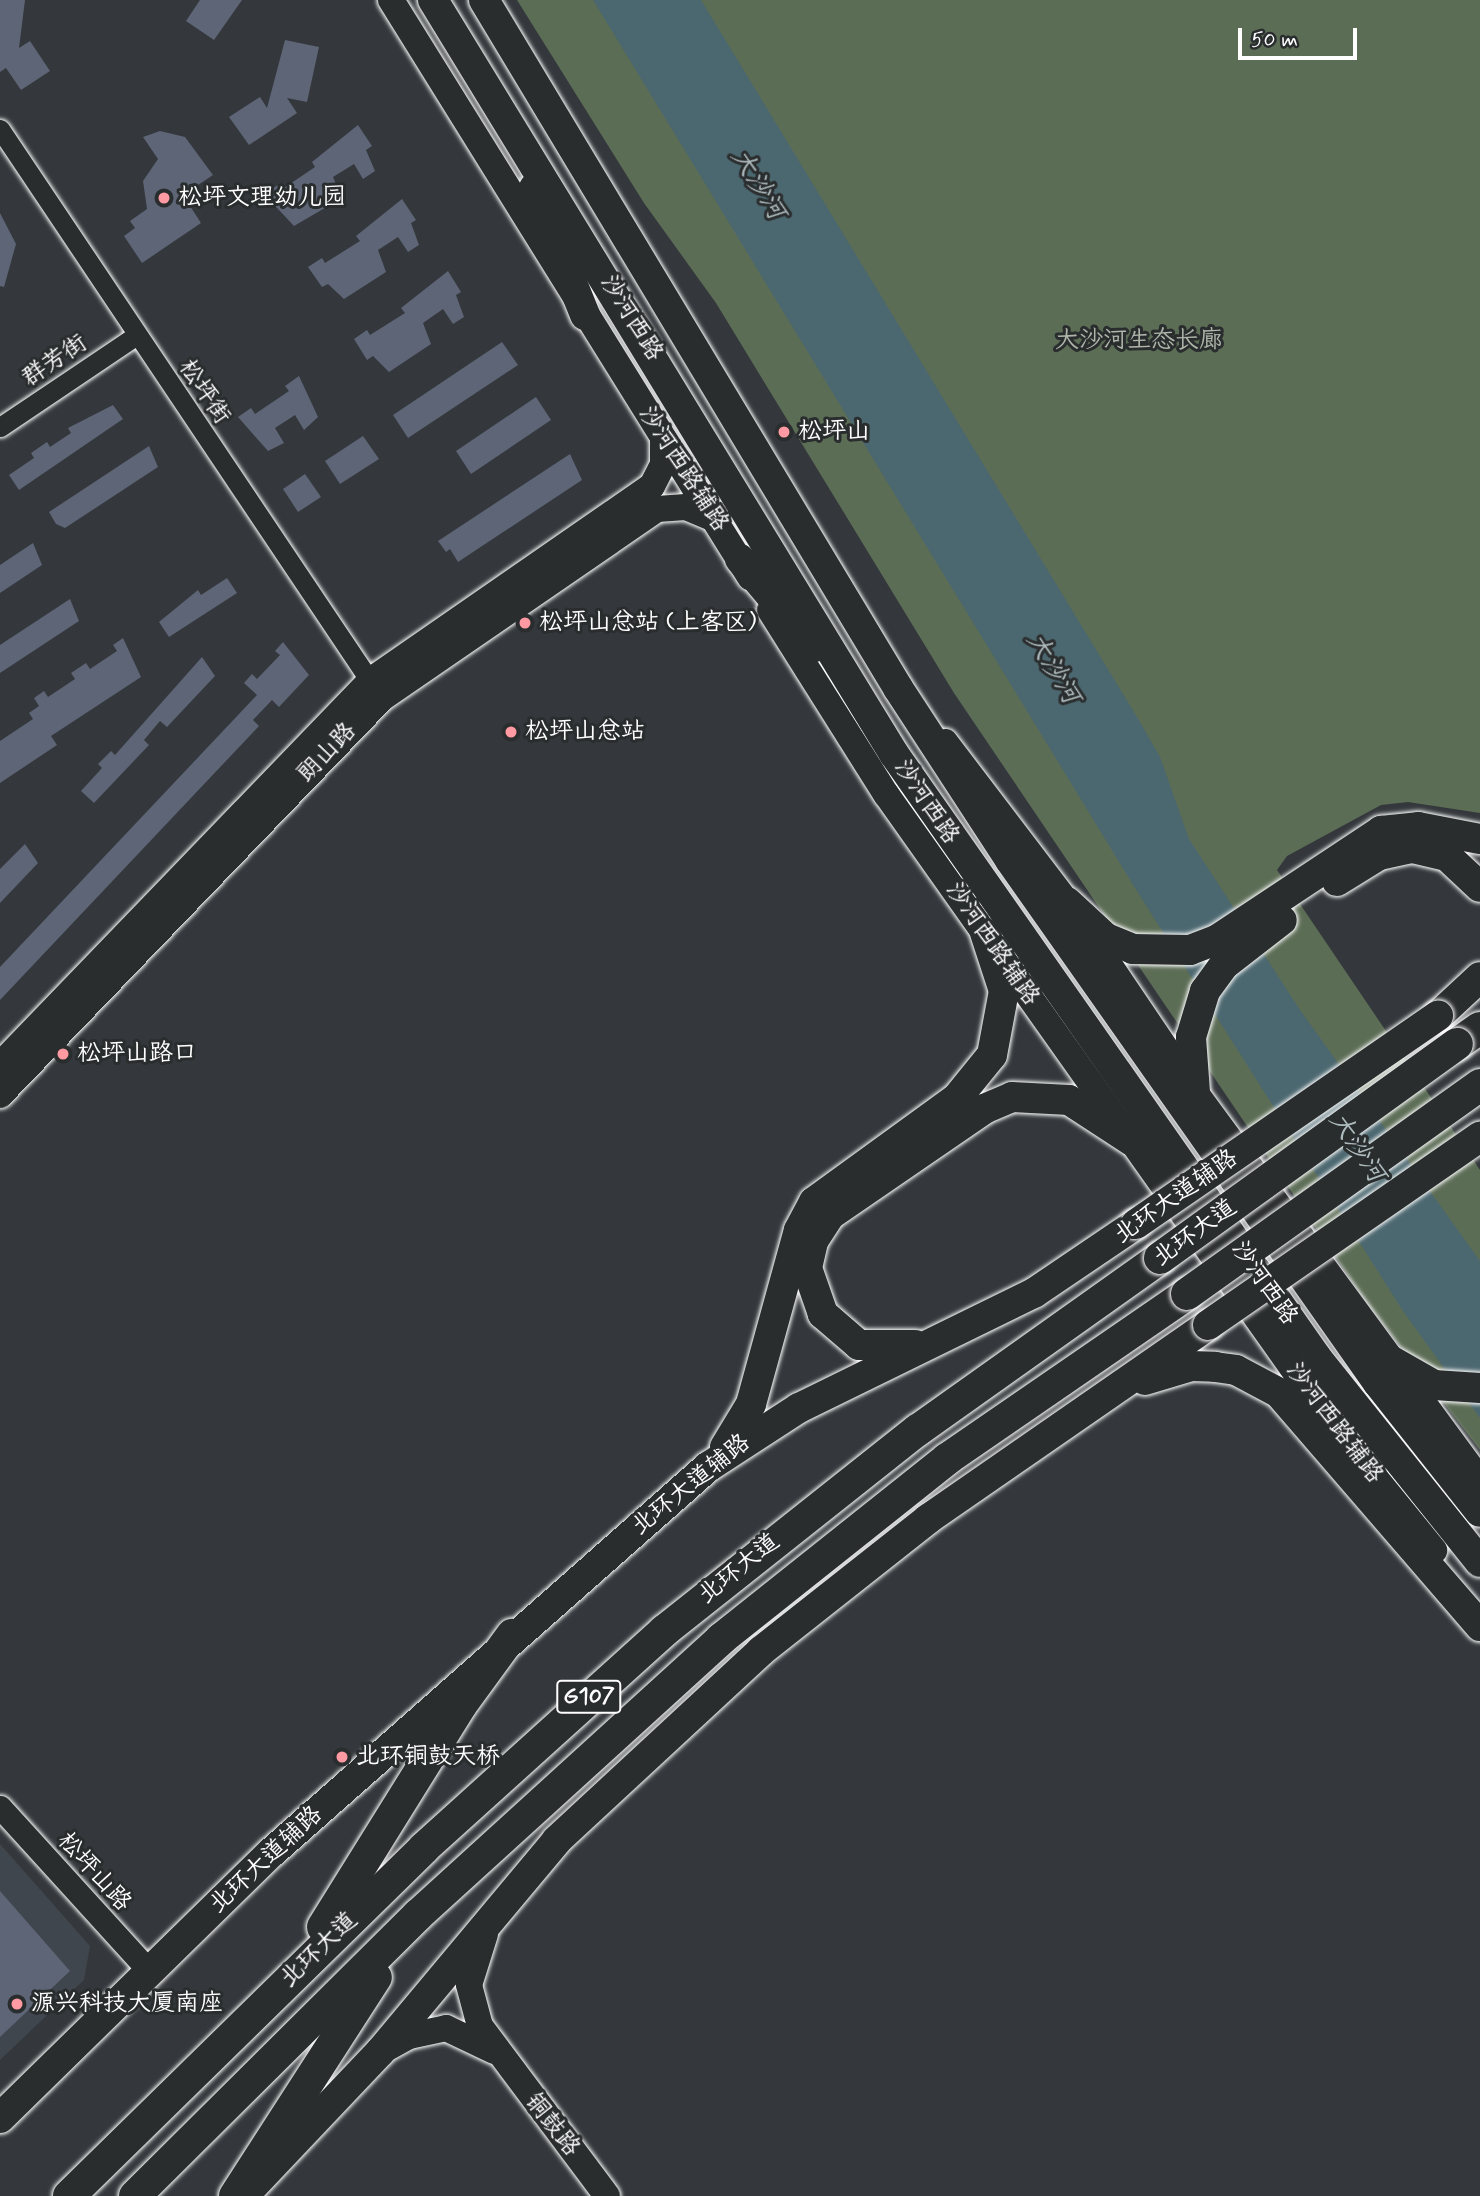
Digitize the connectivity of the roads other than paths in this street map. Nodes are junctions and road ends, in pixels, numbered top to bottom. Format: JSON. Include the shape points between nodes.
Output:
{"nodes":[{"id":1,"x":391,"y":0,"type":"edge"},
{"id":2,"x":433,"y":0,"type":"edge"},
{"id":3,"x":484,"y":0,"type":"edge"},
{"id":4,"x":492,"y":98,"type":"junction"},
{"id":5,"x":510,"y":126,"type":"junction"},
{"id":6,"x":0,"y":129,"type":"edge"},
{"id":7,"x":617,"y":220,"type":"junction"},
{"id":8,"x":585,"y":315,"type":"junction"},
{"id":9,"x":137,"y":335,"type":"junction"},
{"id":10,"x":0,"y":427,"type":"edge"},
{"id":11,"x":663,"y":438,"type":"junction"},
{"id":12,"x":716,"y":520,"type":"junction"},
{"id":13,"x":740,"y":559,"type":"junction"},
{"id":14,"x":370,"y":681,"type":"junction"},
{"id":15,"x":898,"y":688,"type":"junction"},
{"id":16,"x":861,"y":703,"type":"junction"},
{"id":17,"x":1480,"y":839,"type":"edge"},
{"id":18,"x":1358,"y":855,"type":"junction"},
{"id":19,"x":1480,"y":887,"type":"edge"},
{"id":20,"x":1067,"y":902,"type":"junction"},
{"id":21,"x":985,"y":933,"type":"junction"},
{"id":22,"x":1480,"y":977,"type":"edge"},
{"id":23,"x":1480,"y":985,"type":"edge"},
{"id":24,"x":1438,"y":1016,"type":"junction"},
{"id":25,"x":1469,"y":1036,"type":"edge"},
{"id":26,"x":0,"y":1065,"type":"edge"},
{"id":27,"x":1480,"y":1085,"type":"edge"},
{"id":28,"x":1195,"y":1092,"type":"junction"},
{"id":29,"x":0,"y":1095,"type":"edge"},
{"id":30,"x":963,"y":1108,"type":"junction"},
{"id":31,"x":1480,"y":1137,"type":"edge"},
{"id":32,"x":1132,"y":1141,"type":"junction"},
{"id":33,"x":834,"y":1197,"type":"junction"},
{"id":34,"x":946,"y":1338,"type":"junction"},
{"id":35,"x":1385,"y":1357,"type":"junction"},
{"id":36,"x":1480,"y":1388,"type":"edge"},
{"id":37,"x":1110,"y":1395,"type":"junction"},
{"id":38,"x":708,"y":1467,"type":"junction"},
{"id":39,"x":1480,"y":1479,"type":"edge"},
{"id":40,"x":1480,"y":1512,"type":"edge"},
{"id":41,"x":1480,"y":1562,"type":"edge"},
{"id":42,"x":1479,"y":1612,"type":"edge"},
{"id":43,"x":512,"y":1635,"type":"junction"},
{"id":44,"x":0,"y":1807,"type":"edge"},
{"id":45,"x":496,"y":1910,"type":"junction"},
{"id":46,"x":418,"y":1915,"type":"junction"},
{"id":47,"x":150,"y":1972,"type":"junction"},
{"id":48,"x":247,"y":2021,"type":"junction"},
{"id":49,"x":380,"y":2052,"type":"junction"},
{"id":50,"x":497,"y":2053,"type":"junction"},
{"id":51,"x":0,"y":2118,"type":"edge"},
{"id":52,"x":69,"y":2196,"type":"edge"},
{"id":53,"x":135,"y":2196,"type":"edge"},
{"id":54,"x":235,"y":2196,"type":"edge"},
{"id":55,"x":243,"y":2196,"type":"edge"},
{"id":56,"x":607,"y":2196,"type":"edge"}],
"edges":[{"from":1,"to":8,"type":"main road","name":"沙河西路辅路"},
{"from":2,"to":4,"type":"main road","name":"沙河西路"},
{"from":3,"to":7,"type":"main road","name":"沙河西路"},
{"from":4,"to":5,"type":"main road","name":"沙河西路"},
{"from":4,"to":7,"type":"main road","via":[[494,79],[504,74],[517,80],[574,173]]},
{"from":5,"to":8,"type":"main road"},
{"from":5,"to":16,"type":"main road","name":"沙河西路"},
{"from":6,"to":9,"type":"street","name":"松坪街"},
{"from":7,"to":15,"type":"main road","name":"沙河西路"},
{"from":8,"to":11,"type":"main road","name":"沙河西路辅路"},
{"from":9,"to":10,"type":"street","name":"群芳街"},
{"from":9,"to":14,"type":"street","name":"松坪街"},
{"from":11,"to":12,"type":"main road","name":"沙河西路辅路"},
{"from":11,"to":14,"type":"main road","name":"朗山路","via":[[661,472],[641,496]]},
{"from":12,"to":13,"type":"main road","name":"沙河西路辅路"},
{"from":12,"to":29,"type":"main road","name":"朗山路","via":[[686,507],[657,509],[382,698]]},
{"from":13,"to":16,"type":"main road"},
{"from":13,"to":21,"type":"main road","name":"沙河西路辅路","via":[[867,766]]},
{"from":14,"to":26,"type":"main road","name":"朗山路"},
{"from":15,"to":20,"type":"main road","via":[[989,794]]},
{"from":15,"to":40,"type":"main road","name":"沙河西路","via":[[1083,967],[1378,1383]]},
{"from":16,"to":41,"type":"main road","name":"沙河西路","via":[[957,848],[1317,1358]]},
{"from":17,"to":18,"type":"main road","via":[[1418,827],[1381,831]]},
{"from":18,"to":19,"type":"main road","via":[[1427,850],[1461,865]]},
{"from":18,"to":20,"type":"main road","via":[[1204,946],[1162,953],[1106,938]]},
{"from":18,"to":28,"type":"main road","via":[[1224,965],[1201,1001],[1190,1051]]},
{"from":20,"to":28,"type":"main road"},
{"from":21,"to":30,"type":"main road","via":[[1001,974],[1002,1022],[992,1055]]},
{"from":21,"to":32,"type":"main road","name":"沙河西路辅路"},
{"from":22,"to":24,"type":"main road"},
{"from":23,"to":24,"type":"main road","name":"北环大道辅路"},
{"from":24,"to":34,"type":"main road","name":"北环大道辅路","bridge":true,"via":[[1034,1293]]},
{"from":25,"to":48,"type":"highway","name":"北环大道","number":"G107","bridge":true,"via":[[918,1430],[664,1631],[424,1848]]},
{"from":27,"to":46,"type":"highway","name":"北环大道","number":"G107","bridge":true,"via":[[947,1459],[832,1546],[606,1741]]},
{"from":28,"to":35,"type":"main road"},
{"from":30,"to":32,"type":"main road","via":[[1045,1095],[1090,1110]]},
{"from":30,"to":33,"type":"main road"},
{"from":31,"to":37,"type":"main road","bridge":true},
{"from":32,"to":42,"type":"main road","name":"沙河西路辅路","via":[[1334,1427]]},
{"from":33,"to":34,"type":"main road","via":[[808,1255],[807,1279],[823,1314],[849,1339],[871,1347],[893,1349]]},
{"from":33,"to":38,"type":"main road","via":[[799,1230],[751,1404]]},
{"from":34,"to":38,"type":"main road","name":"北环大道辅路","via":[[799,1408]]},
{"from":35,"to":36,"type":"main road","via":[[1412,1376],[1444,1387]]},
{"from":35,"to":39,"type":"main road"},
{"from":37,"to":42,"type":"main road","via":[[1191,1366],[1236,1370],[1258,1379],[1296,1410]]},
{"from":37,"to":45,"type":"main road","via":[[928,1518],[761,1651],[584,1812]]},
{"from":38,"to":43,"type":"main road","name":"北环大道辅路"},
{"from":43,"to":47,"type":"main road","name":"北环大道辅路","via":[[272,1852]]},
{"from":43,"to":48,"type":"highway","via":[[461,1705],[338,1907]]},
{"from":44,"to":47,"type":"street","name":"松坪山路"},
{"from":45,"to":49,"type":"main road"},
{"from":45,"to":50,"type":"main road","name":"铜鼓路","via":[[471,1965],[469,1985],[480,2026]]},
{"from":46,"to":53,"type":"highway","name":"北环大道","number":"G107"},
{"from":46,"to":54,"type":"highway"},
{"from":47,"to":51,"type":"main road","name":"北环大道辅路"},
{"from":48,"to":52,"type":"highway","name":"北环大道","number":"G107"},
{"from":49,"to":50,"type":"main road","via":[[410,2036],[446,2028]]},
{"from":49,"to":55,"type":"main road"},
{"from":50,"to":56,"type":"main road","name":"铜鼓路"}]}
